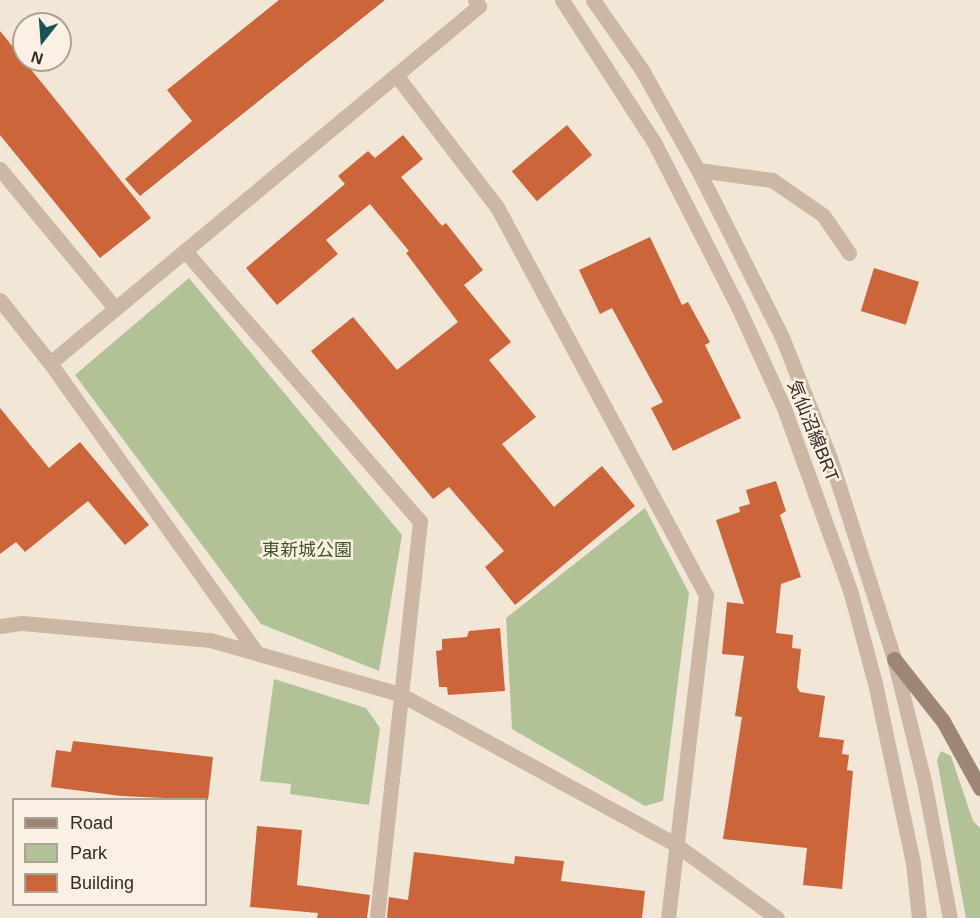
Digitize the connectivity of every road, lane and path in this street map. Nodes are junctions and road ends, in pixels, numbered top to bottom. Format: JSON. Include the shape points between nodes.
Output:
{"nodes":[{"id":1,"x":475,"y":0,"type":"edge"},
{"id":2,"x":562,"y":0,"type":"edge"},
{"id":3,"x":593,"y":0,"type":"edge"},
{"id":4,"x":396,"y":75,"type":"junction"},
{"id":5,"x":0,"y":169,"type":"edge"},
{"id":6,"x":698,"y":170,"type":"junction"},
{"id":7,"x":185,"y":251,"type":"junction"},
{"id":8,"x":849,"y":253,"type":"dead end"},
{"id":9,"x":0,"y":300,"type":"edge"},
{"id":10,"x":116,"y":308,"type":"junction"},
{"id":11,"x":50,"y":363,"type":"junction"},
{"id":12,"x":0,"y":626,"type":"edge"},
{"id":13,"x":257,"y":653,"type":"junction"},
{"id":14,"x":894,"y":659,"type":"junction"},
{"id":15,"x":400,"y":694,"type":"junction"},
{"id":16,"x":980,"y":788,"type":"edge"},
{"id":17,"x":675,"y":844,"type":"junction"},
{"id":18,"x":377,"y":918,"type":"edge"},
{"id":19,"x":668,"y":918,"type":"edge"},
{"id":20,"x":777,"y":918,"type":"edge"},
{"id":21,"x":919,"y":918,"type":"edge"},
{"id":22,"x":950,"y":918,"type":"edge"}],
"edges":[{"from":1,"to":4,"type":"street","via":[[479,6]]},
{"from":2,"to":21,"type":"street","name":"気仙沼線BRT","via":[[655,144],[738,307],[784,408],[846,580],[875,683],[913,864]]},
{"from":3,"to":6,"type":"street","via":[[642,70]]},
{"from":4,"to":7,"type":"street"},
{"from":4,"to":17,"type":"street","via":[[497,207],[706,595]]},
{"from":5,"to":10,"type":"street"},
{"from":6,"to":8,"type":"street","via":[[772,180],[823,215]]},
{"from":6,"to":14,"type":"street","via":[[782,337],[834,469]]},
{"from":7,"to":10,"type":"street"},
{"from":7,"to":15,"type":"street","via":[[420,521]]},
{"from":9,"to":11,"type":"street"},
{"from":10,"to":11,"type":"street"},
{"from":11,"to":13,"type":"street"},
{"from":12,"to":13,"type":"street","via":[[22,623],[210,640]]},
{"from":13,"to":15,"type":"street"},
{"from":14,"to":16,"type":"street","via":[[943,722]]},
{"from":14,"to":22,"type":"street","via":[[924,781]]},
{"from":15,"to":17,"type":"street"},
{"from":15,"to":18,"type":"street"},
{"from":17,"to":19,"type":"street"},
{"from":17,"to":20,"type":"street"}]}
